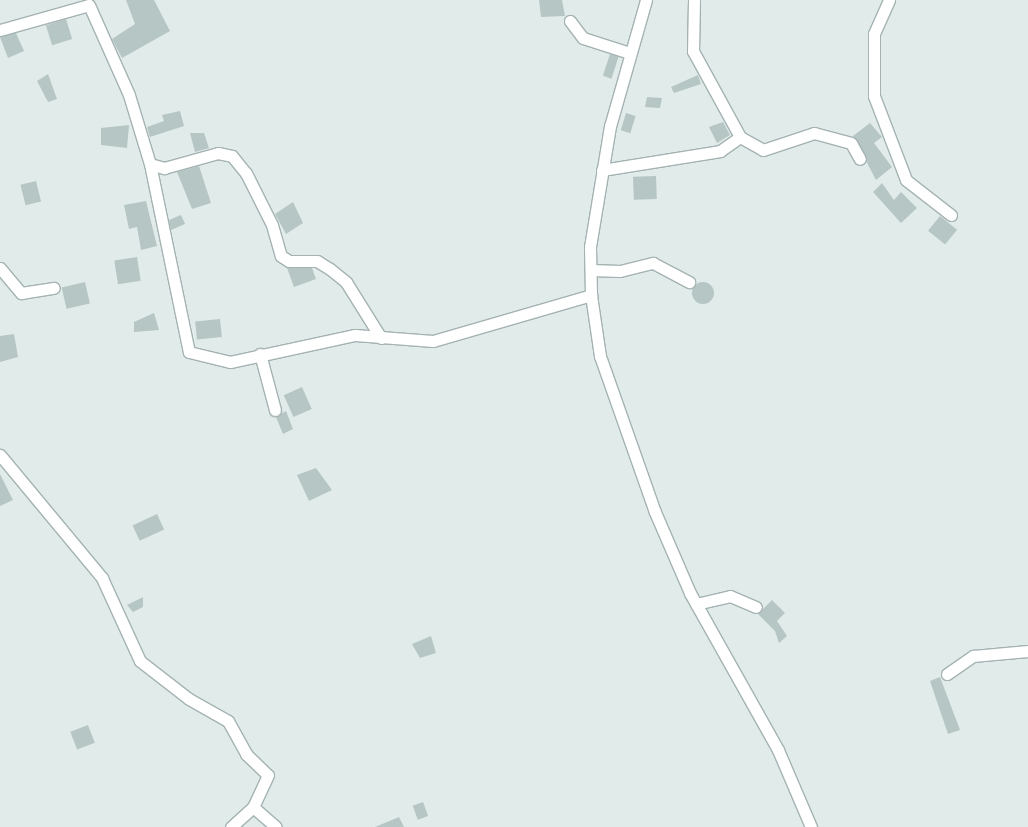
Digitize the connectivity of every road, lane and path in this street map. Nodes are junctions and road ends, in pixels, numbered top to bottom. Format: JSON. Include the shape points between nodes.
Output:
{"nodes":[{"id":1,"x":646,"y":0,"type":"edge"},
{"id":2,"x":694,"y":0,"type":"edge"},
{"id":3,"x":889,"y":0,"type":"edge"},
{"id":4,"x":83,"y":2,"type":"edge"},
{"id":5,"x":570,"y":21,"type":"dead end"},
{"id":6,"x":0,"y":30,"type":"edge"},
{"id":7,"x":630,"y":53,"type":"junction"},
{"id":8,"x":740,"y":137,"type":"junction"},
{"id":9,"x":860,"y":159,"type":"dead end"},
{"id":10,"x":150,"y":164,"type":"junction"},
{"id":11,"x":602,"y":170,"type":"junction"},
{"id":12,"x":952,"y":215,"type":"dead end"},
{"id":13,"x":0,"y":268,"type":"edge"},
{"id":14,"x":590,"y":270,"type":"junction"},
{"id":15,"x":689,"y":282,"type":"dead end"},
{"id":16,"x":54,"y":288,"type":"dead end"},
{"id":17,"x":591,"y":295,"type":"junction"},
{"id":18,"x":381,"y":338,"type":"junction"},
{"id":19,"x":260,"y":354,"type":"junction"},
{"id":20,"x":275,"y":410,"type":"dead end"},
{"id":21,"x":0,"y":455,"type":"edge"},
{"id":22,"x":696,"y":604,"type":"junction"},
{"id":23,"x":756,"y":607,"type":"dead end"},
{"id":24,"x":1028,"y":651,"type":"edge"},
{"id":25,"x":947,"y":674,"type":"dead end"},
{"id":26,"x":253,"y":807,"type":"junction"},
{"id":27,"x":231,"y":827,"type":"edge"},
{"id":28,"x":276,"y":827,"type":"edge"},
{"id":29,"x":811,"y":827,"type":"edge"}],
"edges":[{"from":1,"to":7,"type":"street"},
{"from":2,"to":8,"type":"street","via":[[692,51]]},
{"from":3,"to":12,"type":"street","via":[[874,34],[874,96],[906,180]]},
{"from":4,"to":6,"type":"street"},
{"from":4,"to":10,"type":"street","via":[[95,11],[129,95]]},
{"from":5,"to":7,"type":"street","via":[[583,38]]},
{"from":7,"to":11,"type":"street"},
{"from":8,"to":9,"type":"street","via":[[763,150],[814,133],[851,143]]},
{"from":8,"to":11,"type":"street","via":[[720,151]]},
{"from":10,"to":18,"type":"street","via":[[164,168],[218,153],[232,156],[246,173],[272,225],[280,256],[289,261],[318,261],[341,278]]},
{"from":10,"to":19,"type":"street","via":[[189,352],[230,362]]},
{"from":11,"to":14,"type":"street"},
{"from":13,"to":16,"type":"street","via":[[22,293]]},
{"from":14,"to":15,"type":"street","via":[[620,271],[653,263]]},
{"from":14,"to":17,"type":"street"},
{"from":17,"to":18,"type":"street","via":[[433,341]]},
{"from":17,"to":22,"type":"street","via":[[600,356],[655,512]]},
{"from":18,"to":19,"type":"street","via":[[324,339]]},
{"from":19,"to":20,"type":"street"},
{"from":21,"to":26,"type":"street","via":[[102,578],[140,661],[189,699],[228,720],[246,754],[268,775]]},
{"from":22,"to":23,"type":"street","via":[[730,596]]},
{"from":22,"to":29,"type":"street","via":[[778,750]]},
{"from":24,"to":25,"type":"street","via":[[973,656]]},
{"from":26,"to":27,"type":"street"},
{"from":26,"to":28,"type":"street"}]}
